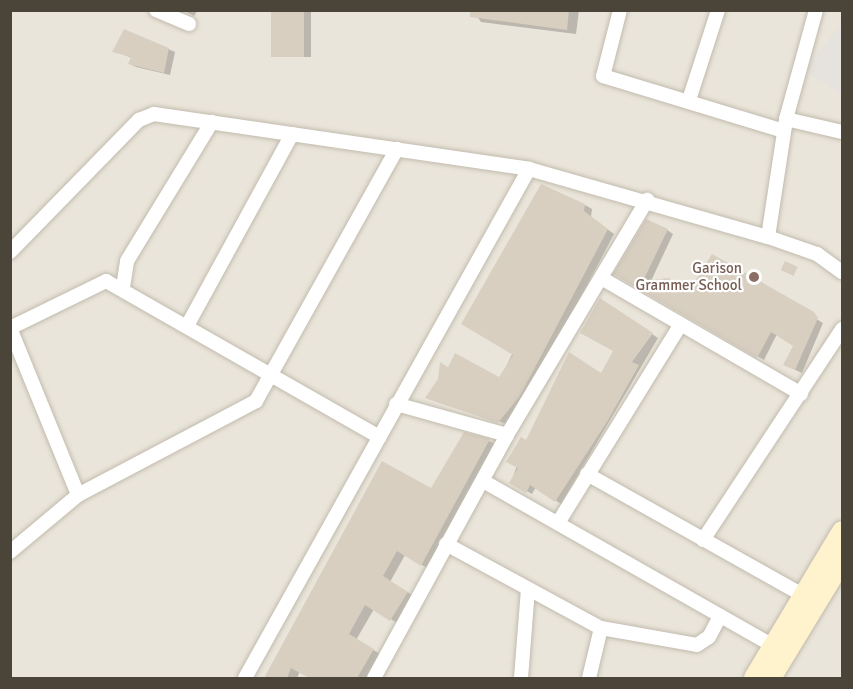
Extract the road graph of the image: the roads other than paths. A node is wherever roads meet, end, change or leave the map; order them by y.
1 (156, 10) edge
2 (620, 10) edge
3 (718, 10) edge
4 (816, 10) edge
5 (189, 24) dead end
6 (689, 100) junction
7 (212, 122) junction
8 (785, 125) junction
9 (843, 132) edge
10 (292, 134) junction
11 (397, 149) junction
12 (529, 169) junction
13 (648, 200) junction
14 (768, 237) junction
15 (11, 251) edge
16 (843, 272) edge
17 (603, 279) junction
18 (123, 287) junction
19 (187, 326) junction
20 (679, 327) junction
21 (10, 328) edge
22 (843, 329) edge
23 (271, 376) junction
24 (801, 394) junction
25 (396, 404) junction
26 (507, 435) junction
27 (380, 437) junction
28 (587, 474) junction
29 (483, 481) junction
30 (78, 495) junction
31 (558, 523) junction
32 (843, 531) edge
33 (703, 540) junction
34 (446, 544) junction
35 (10, 552) edge
36 (843, 561) edge
37 (528, 589) junction
38 (804, 595) junction
39 (720, 616) junction
40 (601, 628) junction
41 (773, 646) junction
42 (244, 678) edge
43 (374, 678) edge
44 (521, 678) edge
45 (589, 678) edge
46 (754, 678) edge
47 (771, 678) edge

1 - 5 street
2 - 6 street
3 - 6 street
4 - 8 street
6 - 8 street
7 - 10 street
7 - 15 street
7 - 18 street
8 - 9 street
8 - 14 street
10 - 11 street
10 - 19 street
11 - 12 street
11 - 23 street
12 - 13 street
12 - 25 street
13 - 14 street
13 - 17 street
14 - 16 street
17 - 20 street
17 - 26 street
18 - 19 street
18 - 21 street
19 - 23 street
20 - 24 street
20 - 28 street
21 - 30 street
22 - 24 street
23 - 27 street
23 - 30 street
24 - 33 street
25 - 26 street
25 - 27 street
26 - 29 street
27 - 42 street
28 - 31 street
28 - 33 street
29 - 31 street
29 - 34 street
30 - 35 street
31 - 39 street
32 - 38 main road
33 - 38 street
34 - 37 street
34 - 43 street
36 - 47 main road
37 - 40 street
37 - 44 street
38 - 41 main road
39 - 40 street
39 - 41 street
40 - 45 street
41 - 46 main road

